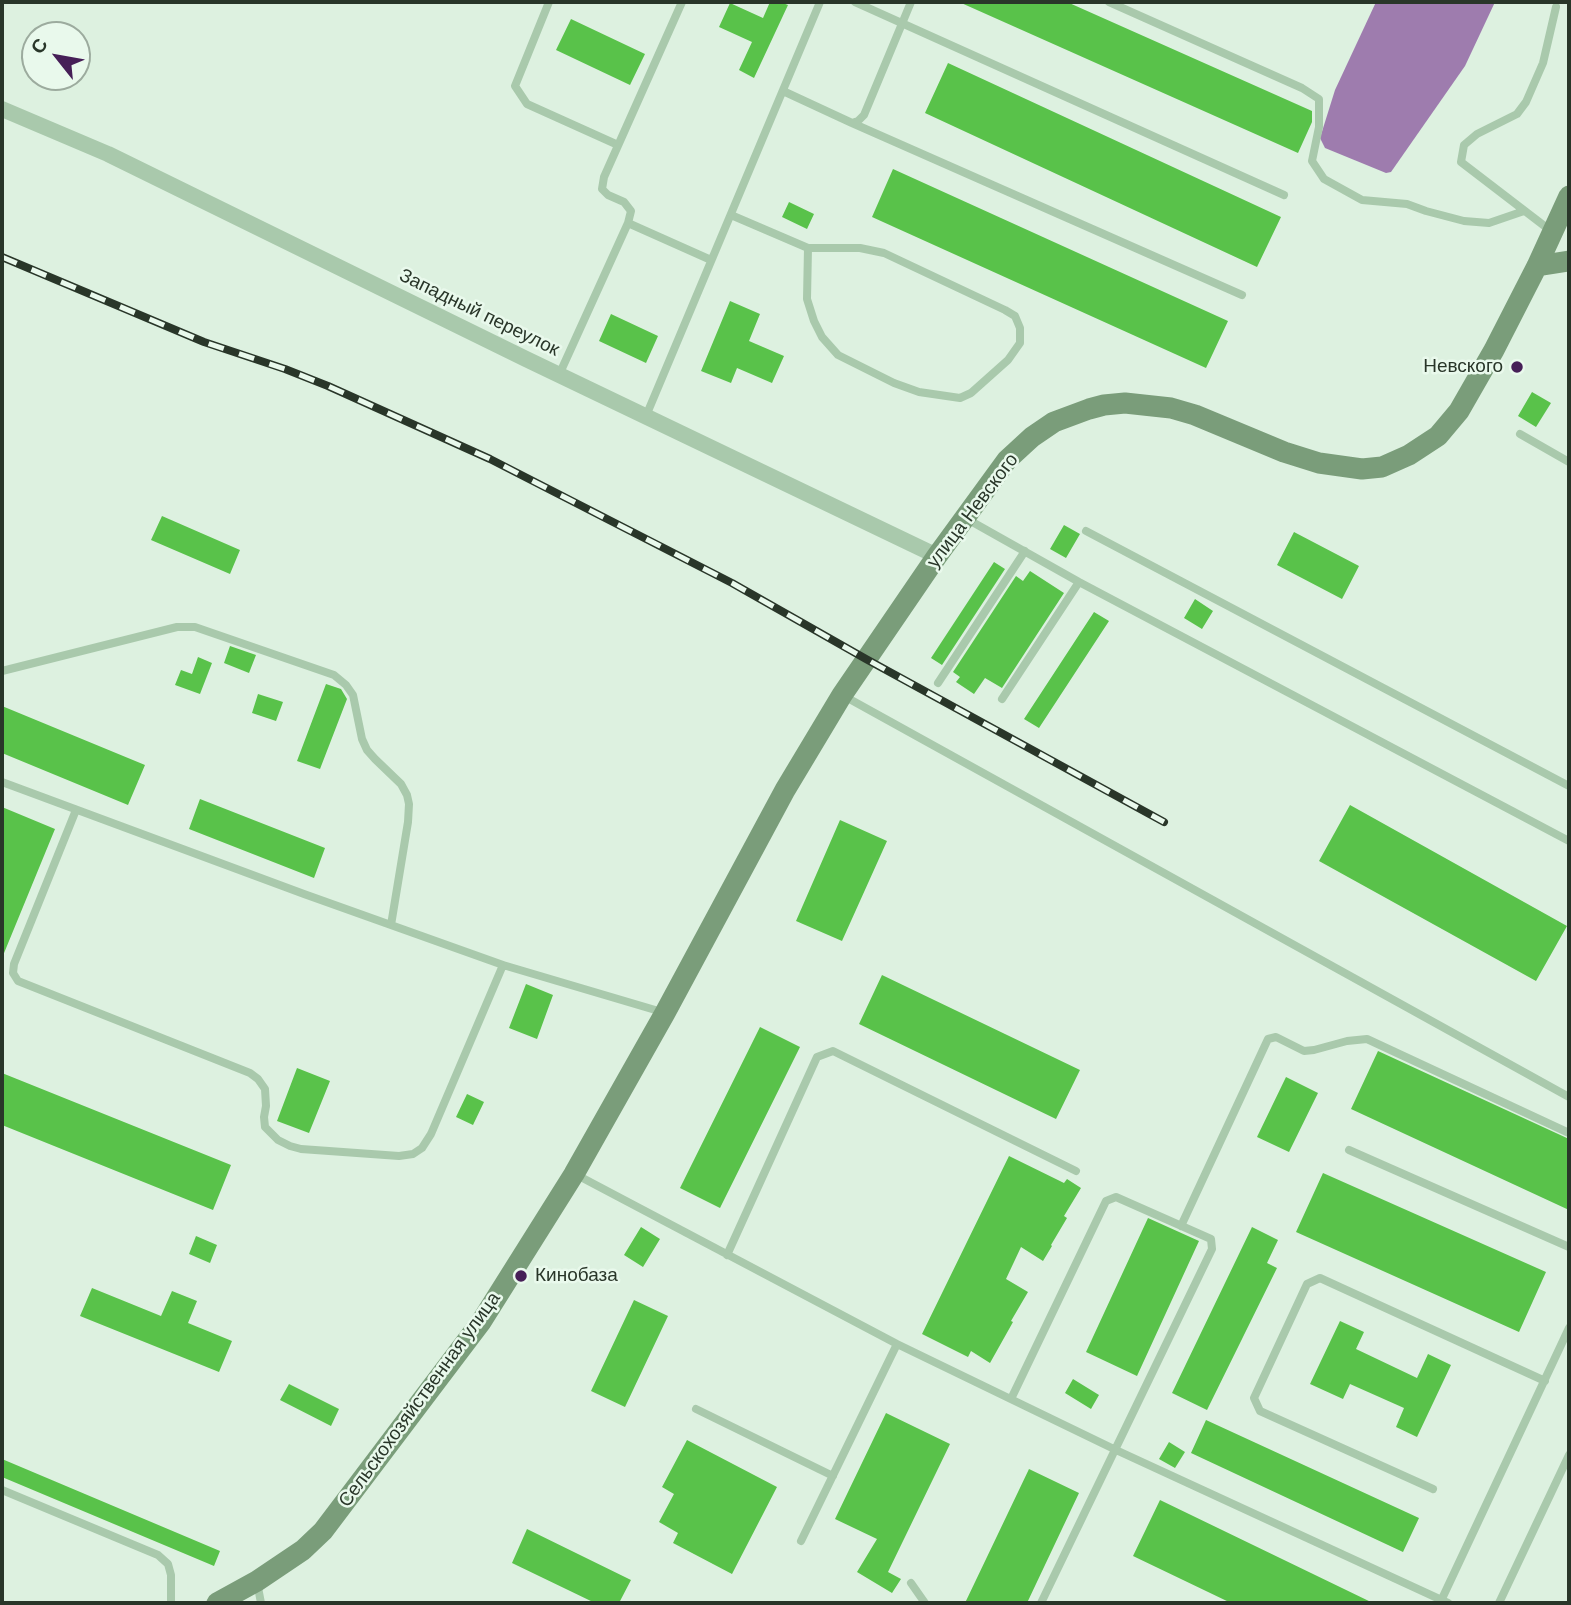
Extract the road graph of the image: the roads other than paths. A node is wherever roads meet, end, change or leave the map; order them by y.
1 (550, 2) edge
2 (682, 2) edge
3 (820, 2) edge
4 (855, 2) edge
5 (911, 2) edge
6 (1109, 2) edge
7 (1556, 7) dead end
8 (902, 23) junction
9 (783, 91) junction
10 (2, 109) edge
11 (852, 123) junction
12 (618, 145) junction
13 (1284, 195) dead end
14 (1569, 196) edge
15 (1524, 211) junction
16 (731, 215) junction
17 (628, 223) junction
18 (1553, 233) junction
19 (808, 248) junction
20 (711, 260) junction
21 (1569, 261) edge
22 (1537, 267) junction
23 (1242, 295) dead end
24 (559, 375) junction
25 (646, 416) junction
26 (1520, 434) dead end
27 (1569, 462) edge
28 (965, 517) junction
29 (1086, 531) dead end
30 (1025, 551) junction
31 (937, 556) junction
32 (1079, 582) junction
33 (2, 671) edge
34 (938, 683) dead end
35 (842, 695) junction
36 (1002, 699) dead end
37 (2, 782) edge
38 (1569, 786) edge
39 (76, 810) junction
40 (1569, 841) edge
41 (391, 925) junction
42 (503, 965) junction
43 (665, 1013) junction
44 (1569, 1097) edge
45 (1569, 1133) edge
46 (1349, 1150) dead end
47 (1076, 1171) dead end
48 (574, 1174) junction
49 (1181, 1226) junction
50 (1569, 1247) edge
51 (727, 1255) junction
52 (1569, 1328) edge
53 (897, 1344) junction
54 (1545, 1381) junction
55 (1011, 1399) junction
56 (696, 1409) dead end
57 (1116, 1450) junction
58 (1569, 1455) edge
59 (833, 1476) junction
60 (1433, 1489) dead end
61 (2, 1490) edge
62 (801, 1541) dead end
63 (257, 1581) junction
64 (911, 1583) dead end
65 (1443, 1602) edge
66 (171, 1603) edge
67 (217, 1603) edge
68 (261, 1603) edge
69 (925, 1603) edge
70 (1041, 1603) edge
71 (1499, 1603) edge

1 - 12 lane
2 - 12 lane
3 - 9 lane
4 - 8 lane
5 - 8 lane
6 - 15 lane
7 - 15 lane
8 - 11 lane
8 - 13 lane
9 - 11 lane
9 - 16 lane
10 - 24 street, Западный переулок
11 - 23 lane
12 - 17 lane
14 - 18 main road, улица Невского
15 - 18 lane
16 - 19 lane
16 - 20 lane
17 - 20 lane
17 - 24 lane
18 - 22 main road, улица Невского
19 - 19 lane
20 - 25 lane
21 - 22 main road
22 - 28 main road, улица Невского
24 - 25 street, Западный переулок
25 - 31 street, Западный переулок
26 - 27 lane
28 - 30 lane
28 - 31 main road, улица Невского
29 - 38 lane
30 - 32 lane
30 - 34 lane
31 - 35 main road, улица Невского
32 - 36 lane
32 - 40 lane
33 - 41 lane
35 - 43 main road, улица Невского
35 - 44 lane
37 - 39 lane
39 - 41 lane
39 - 42 lane
41 - 42 lane
42 - 43 lane
43 - 48 main road, Сельскохозяйственная улица
45 - 49 lane
46 - 50 lane
47 - 51 lane
48 - 51 lane
48 - 63 main road, Сельскохозяйственная улица
49 - 55 lane
49 - 57 lane
51 - 53 lane
52 - 54 lane
53 - 55 lane
53 - 59 lane
54 - 60 lane
54 - 65 lane
55 - 57 lane
56 - 59 lane
57 - 65 lane
57 - 70 lane
58 - 71 lane
59 - 62 lane
61 - 66 lane
63 - 67 main road, Сельскохозяйственная улица
63 - 68 lane
64 - 69 lane

